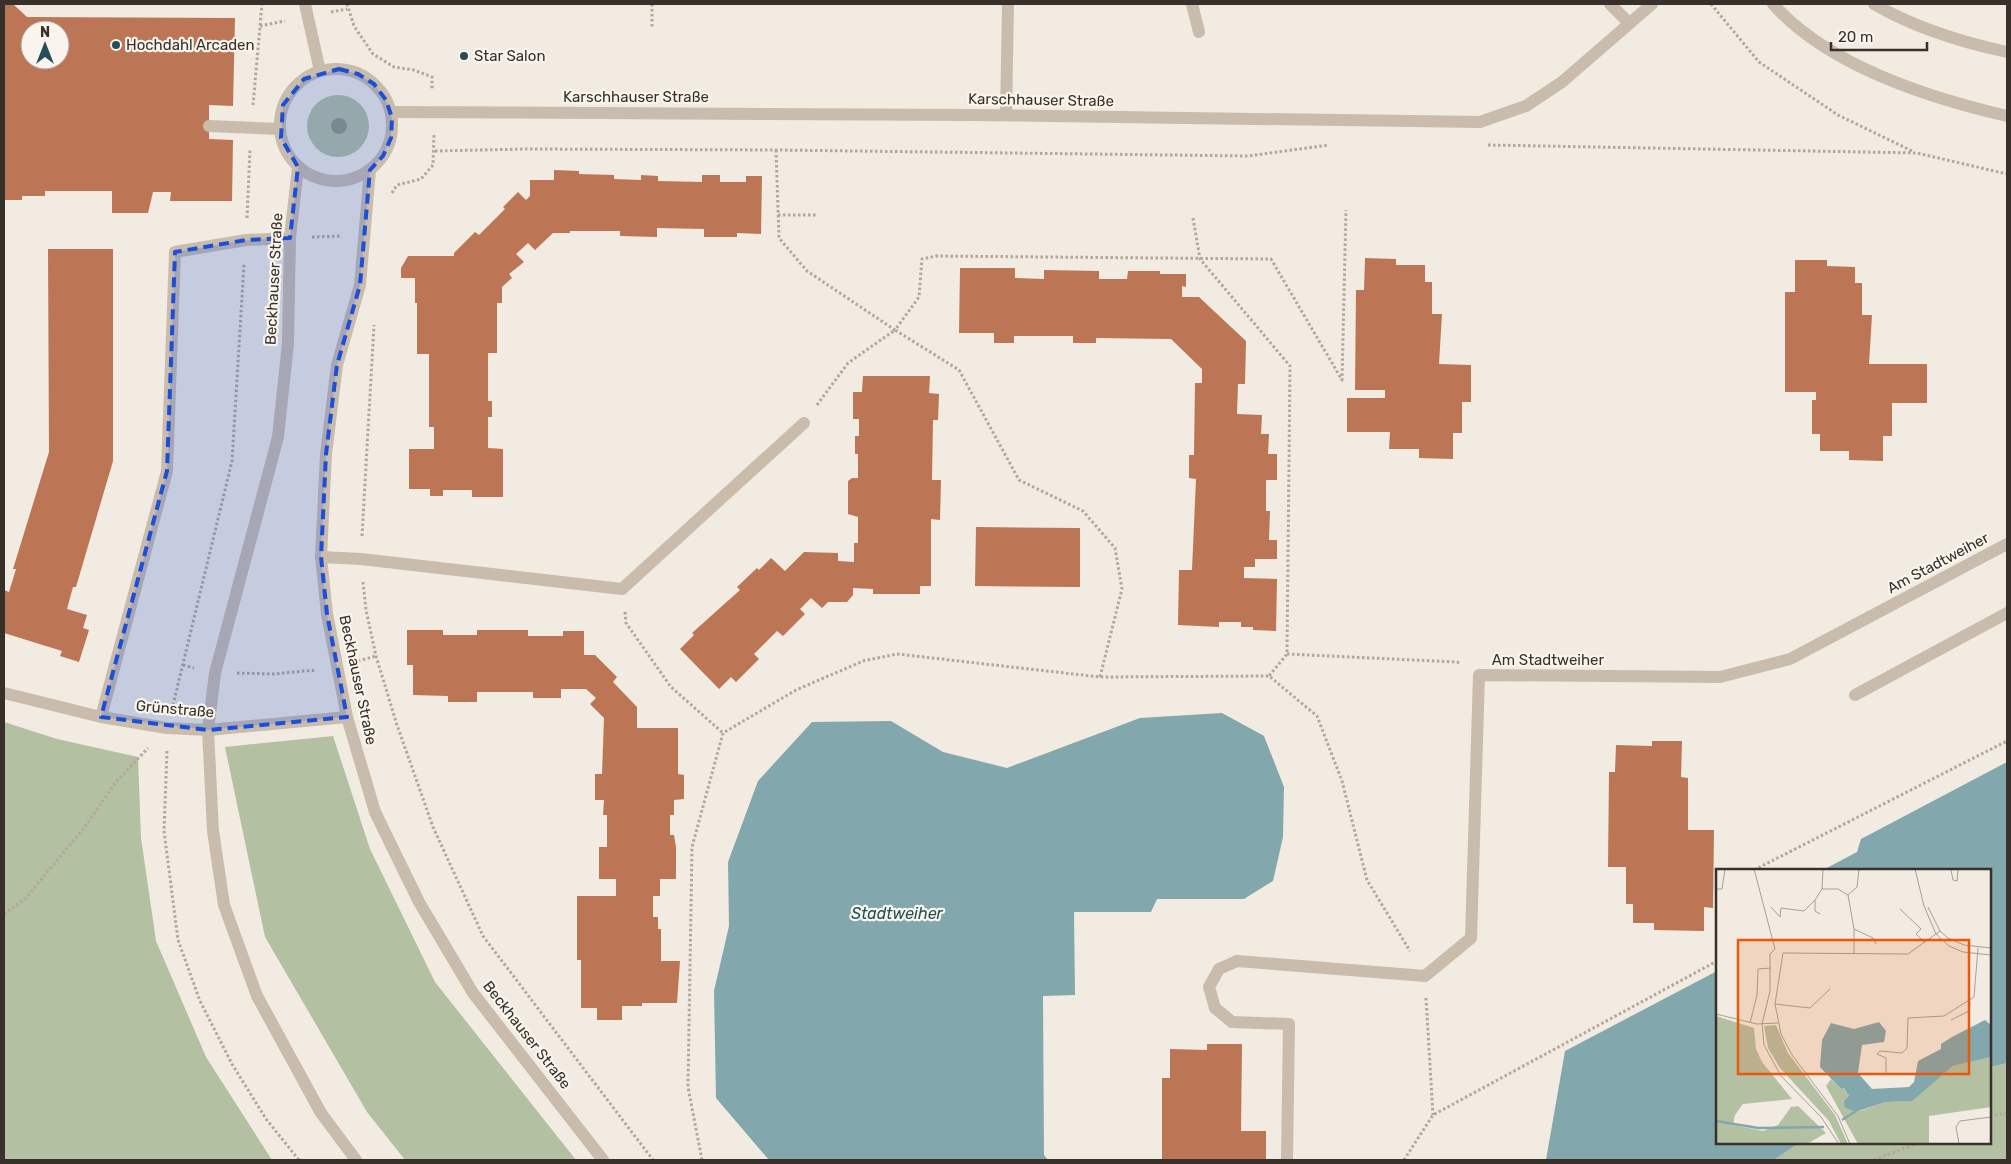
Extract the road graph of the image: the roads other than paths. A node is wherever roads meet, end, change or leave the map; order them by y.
1 (305, 4) edge
2 (1008, 4) edge
3 (1192, 4) edge
4 (1610, 4) edge
5 (1652, 4) edge
6 (1773, 4) edge
7 (1874, 4) edge
8 (1629, 23) junction
9 (1199, 32) dead end
10 (2007, 52) edge
11 (320, 71) junction
12 (391, 112) junction
13 (1006, 115) junction
14 (2007, 116) edge
15 (209, 126) dead end
16 (280, 129) junction
17 (298, 167) junction
18 (370, 170) junction
19 (290, 238) junction
20 (804, 423) road end
21 (2007, 544) edge
22 (321, 557) junction
23 (2007, 613) edge
24 (4, 693) edge
25 (1855, 695) dead end
26 (101, 717) junction
27 (347, 717) junction
28 (208, 730) junction
29 (1287, 1158) dead end
30 (356, 1160) edge
31 (603, 1160) edge

1 - 11 street
2 - 13 street
3 - 9 street
4 - 8 street
5 - 8 street, Karschhauser Straße
6 - 14 street
7 - 10 street
8 - 13 street, Karschhauser Straße
11 - 12 street
11 - 16 street
12 - 13 street, Karschhauser Straße
12 - 18 street
15 - 16 street
16 - 17 street
17 - 18 street
17 - 19 street, Beckhauser Straße
18 - 22 street, Beckhauser Straße
19 - 26 street
19 - 28 street, Beckhauser Straße
20 - 22 street
21 - 29 street, Am Stadtweiher
22 - 27 street, Beckhauser Straße
23 - 25 street
24 - 26 street, Grünstraße
26 - 28 street, Grünstraße
27 - 28 street, Grünstraße
27 - 31 street, Beckhauser Straße
28 - 30 street, Beckhauser Straße

